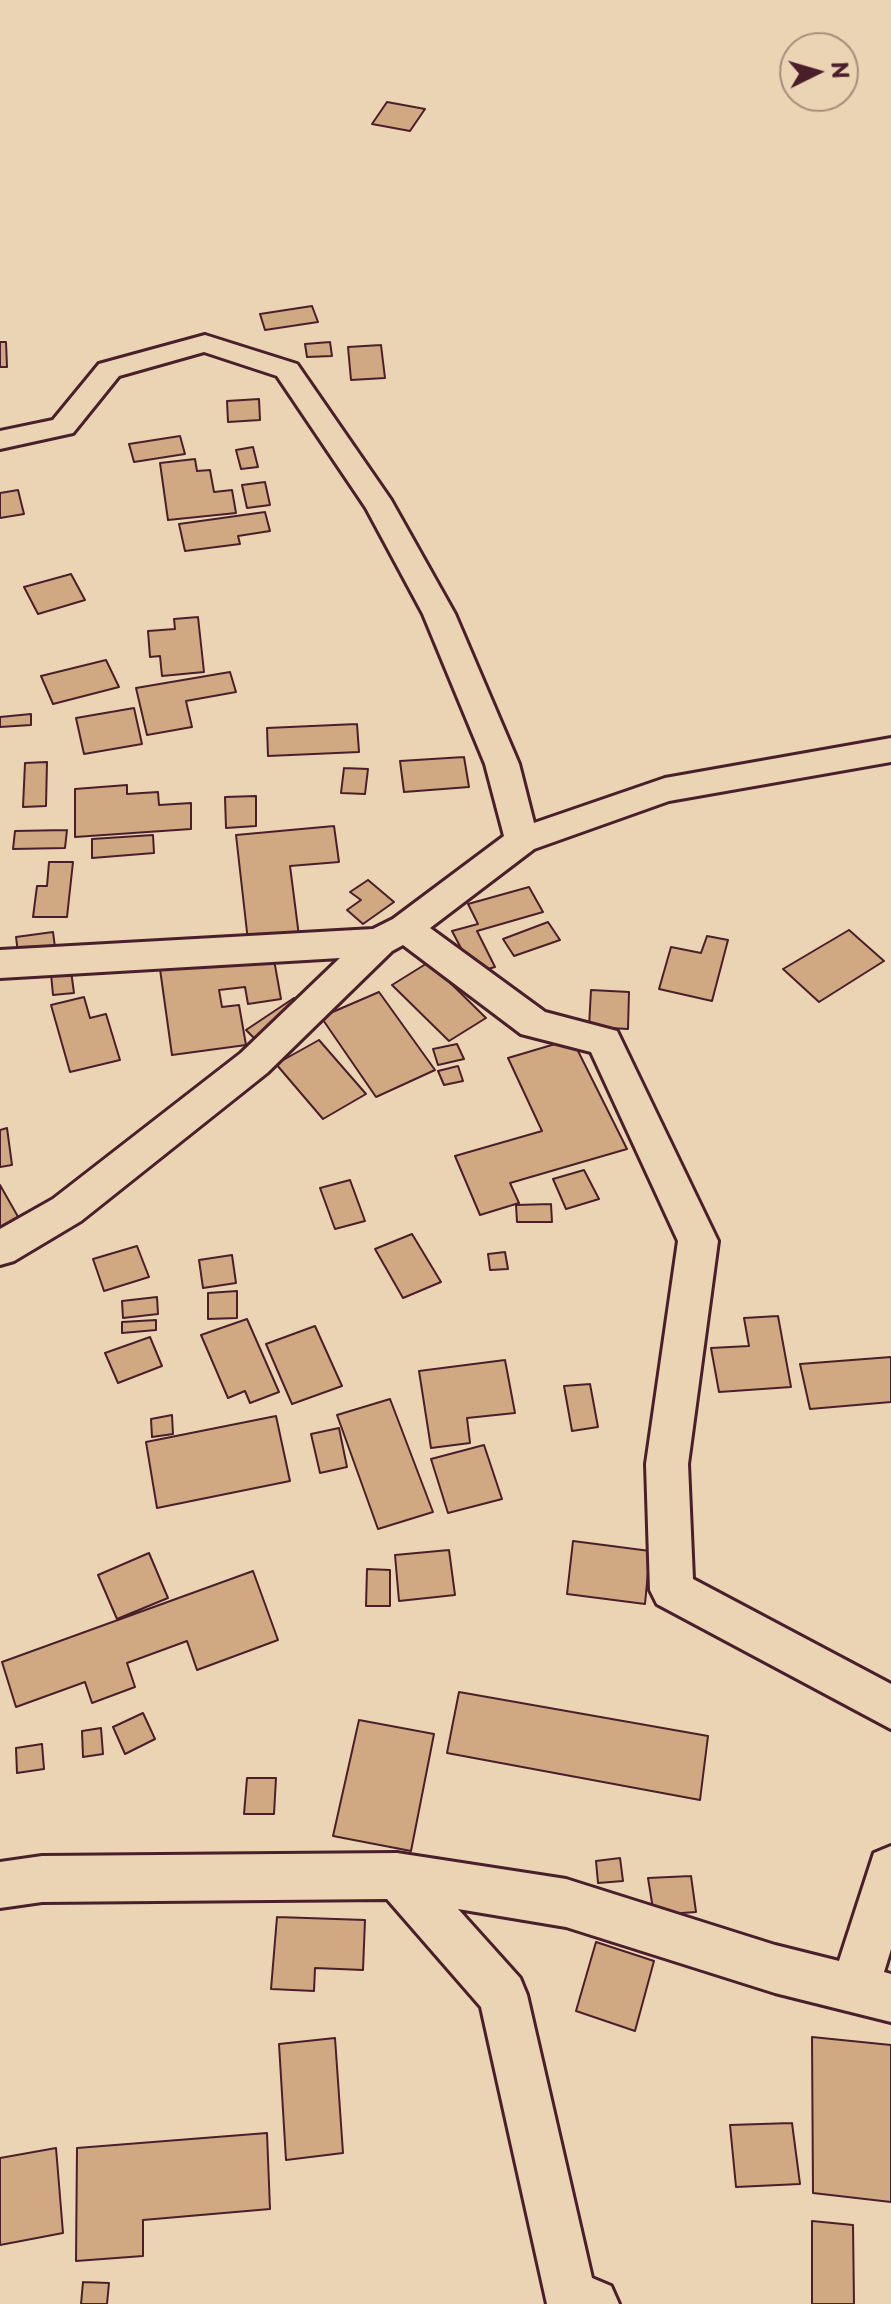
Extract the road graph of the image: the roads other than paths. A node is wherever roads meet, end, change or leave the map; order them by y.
1 (0, 440) edge
2 (891, 750) edge
3 (522, 840) junction
4 (392, 935) junction
5 (0, 964) edge
6 (0, 1249) edge
7 (891, 1708) edge
8 (891, 1869) edge
9 (397, 1876) junction
10 (0, 1885) edge
11 (873, 1993) edge
12 (593, 2304) edge

1 - 3 street
2 - 3 street
3 - 4 street
4 - 5 street
4 - 6 street
4 - 7 street
8 - 11 street
9 - 10 street
9 - 11 street
9 - 12 street

